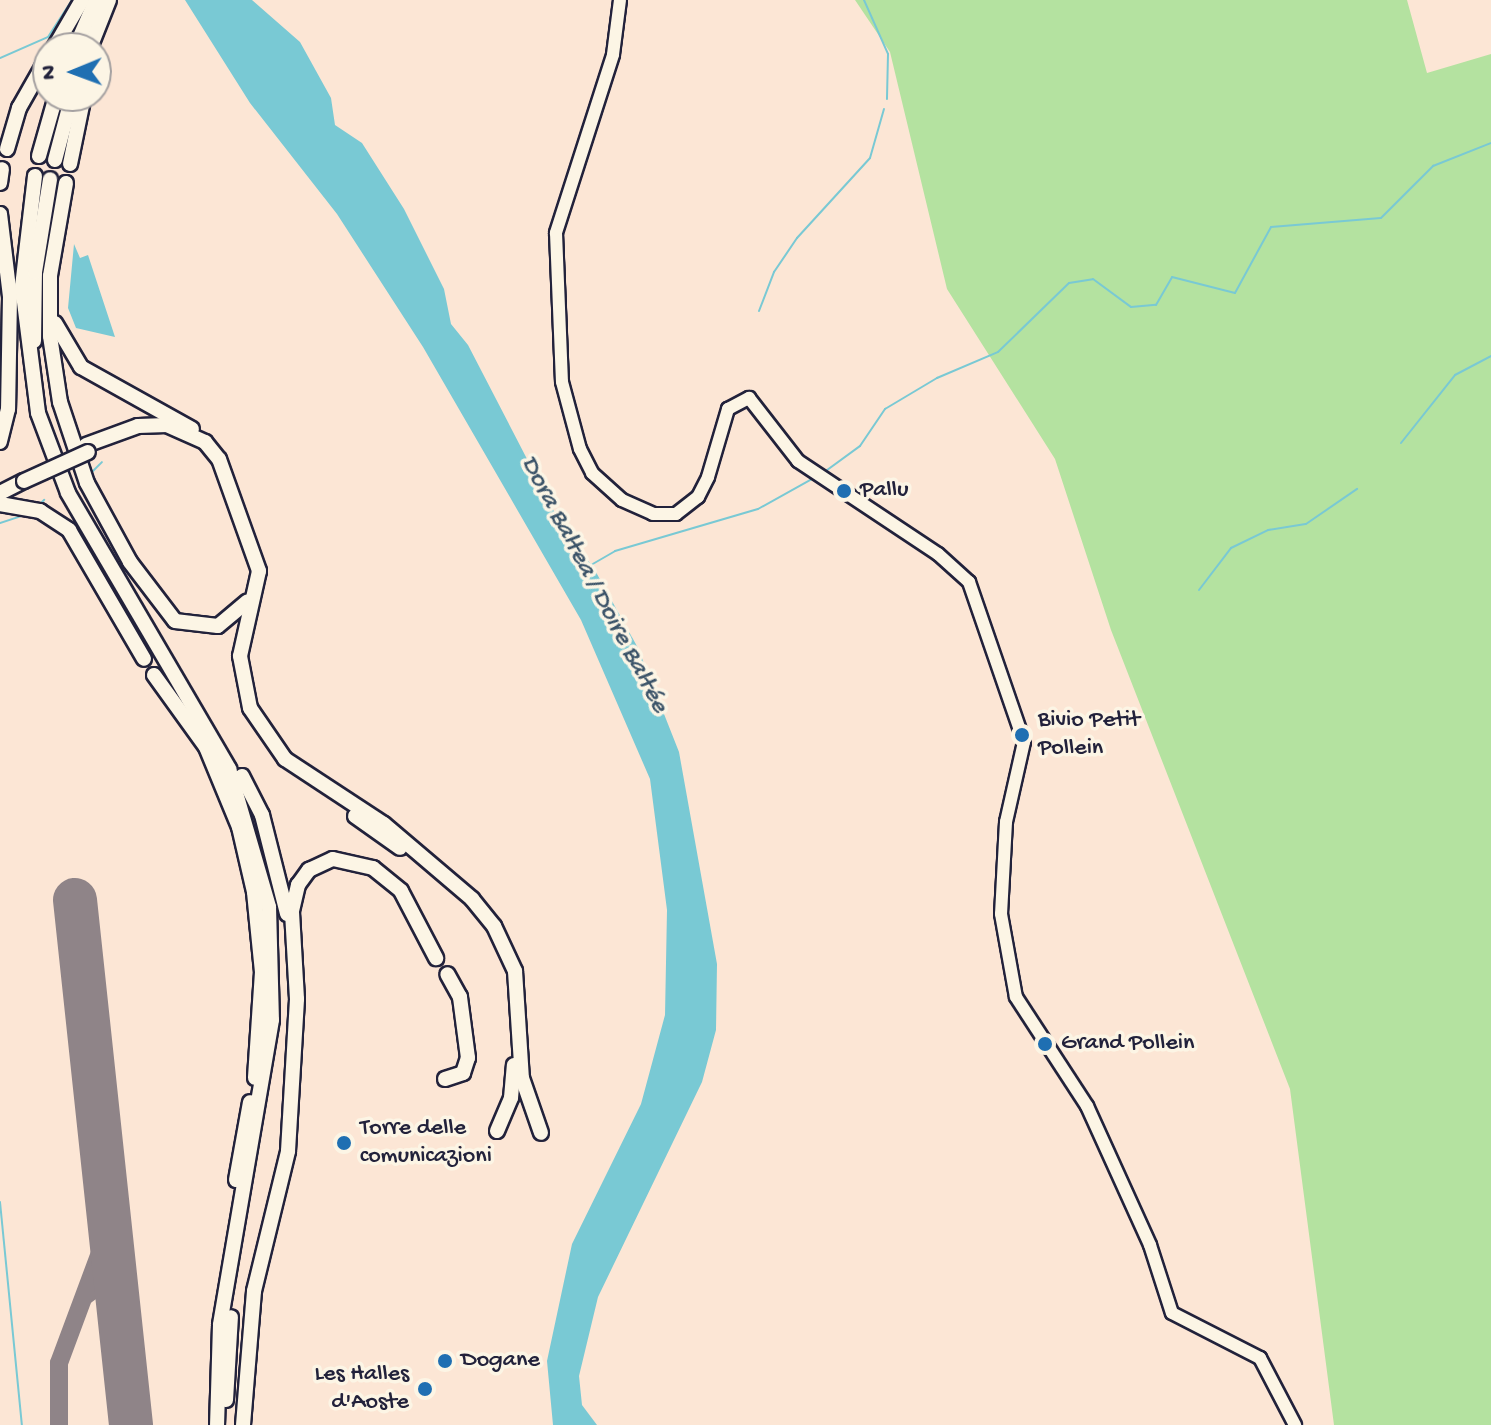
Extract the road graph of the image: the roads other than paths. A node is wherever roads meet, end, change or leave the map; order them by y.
1 (82, 0) edge
2 (96, 0) edge
3 (109, 0) edge
4 (620, 0) edge
5 (63, 32) edge
6 (82, 32) edge
7 (97, 32) edge
8 (32, 85) edge
9 (51, 112) edge
10 (68, 112) edge
11 (81, 112) edge
12 (7, 149) dead end
13 (39, 156) dead end
14 (55, 160) dead end
15 (70, 164) dead end
16 (35, 176) dead end
17 (50, 179) dead end
18 (66, 183) dead end
19 (0, 214) edge
20 (53, 267) junction
21 (0, 442) edge
22 (205, 442) junction
23 (87, 448) junction
24 (23, 478) junction
25 (0, 484) edge
26 (0, 493) edge
27 (8, 504) edge
28 (247, 602) junction
29 (144, 659) dead end
30 (154, 675) dead end
31 (242, 776) junction
32 (292, 938) junction
33 (436, 958) dead end
34 (447, 974) dead end
35 (445, 1079) dead end
36 (497, 1131) dead end
37 (541, 1133) dead end
38 (217, 1363) junction
39 (217, 1425) edge
40 (226, 1425) edge
41 (243, 1425) edge
42 (1295, 1425) edge

1 - 5 highway
2 - 6 highway
3 - 7 highway
4 - 42 main road
8 - 12 highway
9 - 13 highway
10 - 14 highway
11 - 15 highway
16 - 38 highway
17 - 31 highway
18 - 20 highway
19 - 21 highway
20 - 22 highway
20 - 28 highway
22 - 23 highway
22 - 37 highway
23 - 24 highway, bridge
23 - 28 highway
24 - 25 highway
24 - 26 highway
27 - 29 highway
28 - 36 highway
30 - 38 highway
31 - 32 highway
31 - 40 highway
32 - 33 highway
32 - 41 highway
34 - 35 highway
38 - 39 highway

